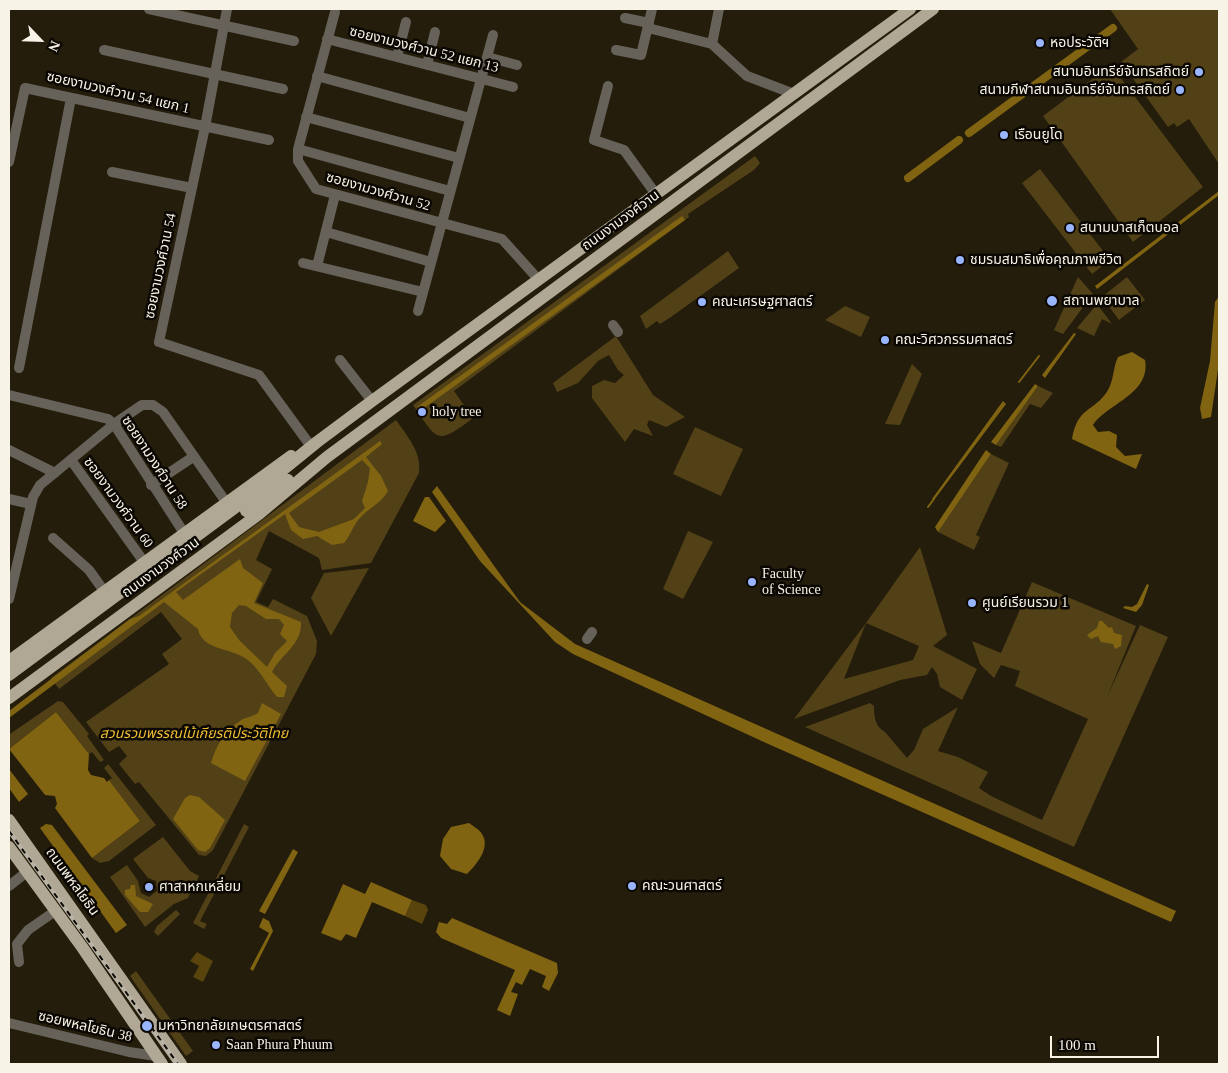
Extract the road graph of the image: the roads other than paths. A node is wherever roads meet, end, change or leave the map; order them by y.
1 (149, 9) edge
2 (227, 9) edge
3 (652, 9) edge
4 (719, 9) edge
5 (910, 9) edge
6 (933, 9) edge
7 (335, 12) dead end
8 (624, 18) dead end
9 (406, 22) dead end
10 (224, 25) junction
11 (648, 26) junction
12 (435, 32) dead end
13 (493, 35) dead end
14 (327, 39) junction
15 (294, 42) dead end
16 (712, 44) junction
17 (104, 50) dead end
18 (616, 50) dead end
19 (397, 57) junction
20 (487, 57) junction
21 (427, 65) junction
22 (517, 65) dead end
23 (214, 75) junction
24 (317, 76) junction
25 (481, 78) junction
26 (608, 86) dead end
27 (513, 87) dead end
28 (283, 89) dead end
29 (794, 94) junction
30 (71, 98) junction
31 (306, 117) junction
32 (470, 118) junction
33 (205, 127) junction
34 (269, 140) dead end
35 (298, 149) junction
36 (459, 158) junction
37 (9, 162) edge
38 (112, 172) dead end
39 (192, 188) junction
40 (450, 191) junction
41 (656, 193) junction
42 (335, 195) junction
43 (442, 224) junction
44 (326, 232) junction
45 (304, 262) dead end
46 (431, 262) junction
47 (318, 266) junction
48 (538, 279) junction
49 (423, 292) junction
50 (418, 310) dead end
51 (340, 360) dead end
52 (19, 368) dead end
53 (9, 395) edge
54 (372, 401) junction
55 (114, 424) junction
56 (313, 443) junction
57 (9, 450) edge
58 (193, 457) junction
59 (327, 457) junction
60 (71, 460) junction
61 (55, 473) junction
62 (152, 485) junction
63 (9, 499) edge
64 (226, 502) junction
65 (31, 504) junction
66 (184, 533) junction
67 (53, 538) dead end
68 (144, 562) junction
69 (104, 591) junction
70 (9, 599) edge
71 (9, 661) edge
72 (9, 675) edge
73 (9, 685) edge
74 (9, 698) edge
75 (9, 820) edge
76 (9, 832) edge
77 (9, 847) edge
78 (9, 856) edge
79 (23, 875) junction
80 (9, 886) edge
81 (51, 914) junction
82 (19, 962) dead end
83 (108, 962) junction
84 (97, 971) junction
85 (9, 1022) edge
86 (159, 1060) edge
87 (182, 1064) edge

1 - 10 street
2 - 10 street, ซอยงามวงศ์วาน 54
3 - 11 street
4 - 16 street
5 - 29 main road, ถนนงามวงศ์วาน
6 - 59 main road, ถนนงามวงศ์วาน
7 - 14 street
8 - 11 street
9 - 19 street
10 - 15 street
10 - 23 street, ซอยงามวงศ์วาน 54
11 - 16 street
11 - 18 street
12 - 21 street
13 - 20 street
14 - 19 street, ซอยงามวงศ์วาน 52 แยก 13
14 - 24 street
16 - 29 street
17 - 23 street
19 - 21 street, ซอยงามวงศ์วาน 52 แยก 13
20 - 22 street
20 - 25 street
21 - 25 street, ซอยงามวงศ์วาน 52 แยก 13
23 - 28 street
23 - 33 street, ซอยงามวงศ์วาน 54
24 - 31 street
24 - 32 street
25 - 27 street, ซอยงามวงศ์วาน 52 แยก 13
25 - 32 street
26 - 41 street
29 - 41 main road, ถนนงามวงศ์วาน
30 - 33 street, ซอยงามวงศ์วาน 54 แยก 1
30 - 37 street, ซอยงามวงศ์วาน 54 แยก 1
30 - 52 street
31 - 35 street
31 - 36 street
32 - 36 street
33 - 34 street, ซอยงามวงศ์วาน 54 แยก 1
33 - 39 street, ซอยงามวงศ์วาน 54
35 - 40 street
35 - 42 street, ซอยงามวงศ์วาน 52
36 - 40 street
38 - 39 street
39 - 56 street, ซอยงามวงศ์วาน 54
40 - 43 street
41 - 48 main road, ถนนงามวงศ์วาน
42 - 43 street, ซอยงามวงศ์วาน 52
42 - 44 street
43 - 46 street
43 - 48 street, ซอยงามวงศ์วาน 52
44 - 46 street
44 - 47 street
45 - 47 street
46 - 49 street
47 - 49 street
48 - 54 main road, ถนนงามวงศ์วาน
49 - 50 street
51 - 54 street
53 - 55 street, ซอยงามวงศ์วาน 58
54 - 56 main road, ถนนงามวงศ์วาน
55 - 58 street
55 - 60 street
55 - 62 street, ซอยงามวงศ์วาน 58
56 - 64 main road, ถนนงามวงศ์วาน
56 - 72 main road, ถนนงามวงศ์วาน
57 - 61 street
58 - 62 street
58 - 64 street
59 - 73 main road, ถนนงามวงศ์วาน
59 - 74 main road, ถนนงามวงศ์วาน
60 - 61 street
60 - 68 street, ซอยงามวงศ์วาน 60
61 - 65 street
62 - 66 street, ซอยงามวงศ์วาน 58
63 - 65 street
64 - 66 main road, ถนนงามวงศ์วาน
65 - 70 street
66 - 68 main road, ถนนงามวงศ์วาน
67 - 69 street
68 - 69 main road, ถนนงามวงศ์วาน
69 - 71 main road, ถนนงามวงศ์วาน
75 - 83 main road, ถนนพหลโยธิน
76 - 83 main road, ถนนพหลโยธิน
77 - 84 main road
78 - 79 main road
79 - 80 street
79 - 81 main road
81 - 82 street
81 - 84 main road
83 - 87 main road, ถนนพหลโยธิน
84 - 86 main road
85 - 86 street, ซอยพหลโยธิน 38

